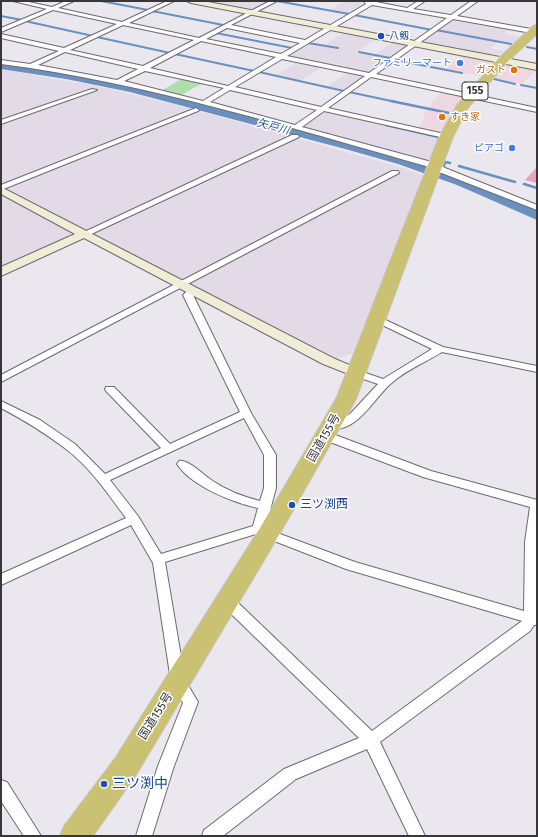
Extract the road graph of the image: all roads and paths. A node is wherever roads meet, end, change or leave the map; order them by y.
1 (16, 1) edge
2 (71, 1) edge
3 (171, 1) edge
4 (191, 1) edge
5 (274, 1) edge
6 (360, 1) edge
7 (422, 1) edge
8 (475, 1) edge
9 (373, 2) edge
10 (53, 9) junction
11 (409, 10) junction
12 (252, 13) junction
13 (452, 17) junction
14 (123, 23) junction
15 (226, 26) junction
16 (330, 28) junction
17 (1, 30) edge
18 (536, 31) edge
19 (1, 36) edge
20 (200, 40) junction
21 (306, 42) junction
22 (415, 43) junction
23 (65, 50) junction
24 (282, 56) junction
25 (503, 60) junction
26 (1, 62) edge
27 (31, 66) junction
28 (537, 67) edge
29 (144, 68) junction
30 (370, 75) junction
31 (120, 81) junction
32 (229, 88) junction
33 (94, 90) dead end
34 (470, 96) junction
35 (204, 102) junction
36 (322, 109) junction
37 (196, 110) dead end
38 (537, 110) edge
39 (1, 122) edge
40 (297, 127) junction
41 (295, 137) dead end
42 (446, 137) junction
43 (434, 170) junction
44 (395, 173) dead end
45 (1, 189) edge
46 (537, 208) edge
47 (84, 234) junction
48 (1, 272) edge
49 (180, 285) junction
50 (192, 291) junction
51 (377, 319) junction
52 (440, 349) junction
53 (537, 369) edge
54 (356, 373) junction
55 (1, 379) edge
56 (385, 383) junction
57 (110, 389) dead end
58 (1, 404) edge
59 (246, 414) junction
60 (328, 431) junction
61 (169, 449) junction
62 (183, 464) dead end
63 (103, 479) junction
64 (266, 506) junction
65 (537, 509) edge
66 (134, 519) junction
67 (264, 531) junction
68 (158, 560) junction
69 (1, 580) edge
70 (227, 601) junction
71 (534, 619) edge
72 (178, 681) junction
73 (371, 740) junction
74 (1, 787) edge
75 (33, 836) edge
76 (75, 836) edge
77 (144, 836) edge
78 (210, 836) edge
79 (417, 836) edge

1 - 10 street
2 - 10 street
3 - 14 street
4 - 12 street
5 - 12 street
6 - 9 street
7 - 11 street
8 - 13 street
9 - 11 street
9 - 16 street
10 - 14 street
10 - 17 street
11 - 13 street
12 - 15 street
12 - 16 street
13 - 18 street
13 - 22 street
14 - 20 street
14 - 23 street
15 - 20 street
15 - 21 street
16 - 21 street
16 - 22 street
18 - 25 highway, 国道155号 / 155
19 - 23 street
20 - 24 street
20 - 29 street
21 - 24 street
22 - 25 street
22 - 30 street
23 - 27 street
23 - 29 street
24 - 30 street
24 - 32 street
25 - 28 street
25 - 34 highway, 国道155号 / 155
26 - 27 street
27 - 31 street
29 - 31 street
29 - 32 street
30 - 34 street
30 - 36 street
31 - 35 street
32 - 35 street
32 - 36 street
33 - 39 street
34 - 38 street
34 - 42 highway, 国道155号 / 155
35 - 40 street
36 - 40 street
36 - 42 street
37 - 45 street
40 - 43 street
41 - 47 street
42 - 43 highway, 国道155号 / 155
43 - 46 street
43 - 51 highway, 国道155号 / 155
44 - 49 street
45 - 47 street
47 - 48 street
47 - 49 street
49 - 50 street
49 - 55 street
50 - 54 street
50 - 59 street
51 - 52 street
51 - 54 highway, 国道155号 / 155
52 - 53 street
52 - 56 street
54 - 56 street
54 - 60 highway, 国道155号 / 155
56 - 60 street
57 - 61 street
58 - 63 street
59 - 61 street
59 - 64 street
60 - 65 street
60 - 67 highway, 国道155号 / 155
61 - 63 street
62 - 64 street
63 - 66 street
64 - 67 street
65 - 71 street
66 - 68 street
66 - 69 street
67 - 68 street
67 - 70 highway, 国道155号 / 155
67 - 71 street
68 - 72 street
70 - 72 highway, 国道155号 / 155
70 - 73 street
71 - 73 street
72 - 76 highway, 国道155号 / 155
72 - 77 street
73 - 78 street
73 - 79 street
74 - 75 street

